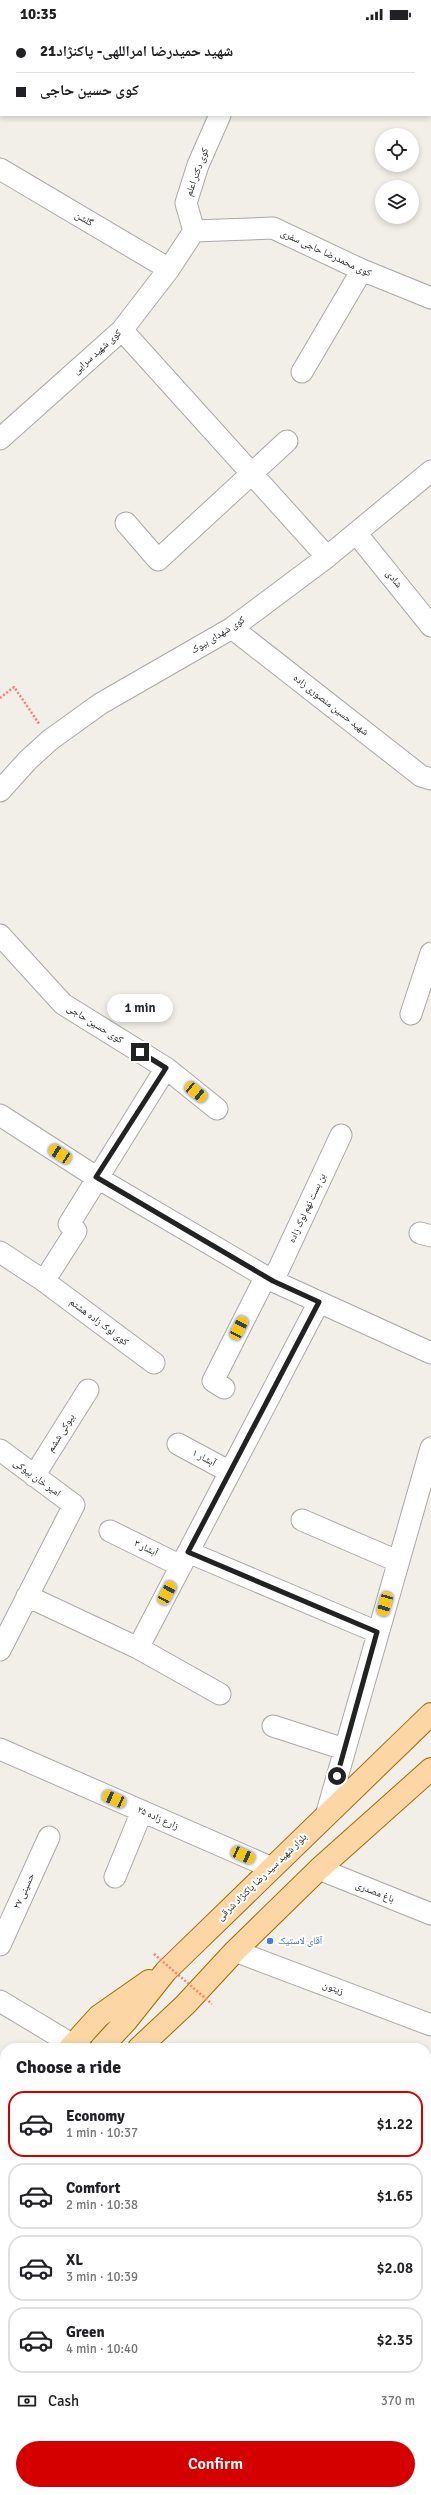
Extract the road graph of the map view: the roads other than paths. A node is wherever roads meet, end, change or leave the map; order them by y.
1 (220, 116) edge
2 (0, 169) edge
3 (194, 231) junction
4 (169, 269) junction
5 (362, 270) junction
6 (431, 298) edge
7 (122, 330) junction
8 (302, 372) dead end
9 (0, 439) edge
10 (287, 441) dead end
11 (431, 470) edge
12 (253, 475) junction
13 (126, 524) dead end
14 (356, 533) junction
15 (327, 557) junction
16 (431, 626) edge
17 (232, 628) junction
18 (431, 779) edge
19 (0, 791) edge
20 (0, 935) edge
21 (431, 953) edge
22 (412, 1014) dead end
23 (166, 1068) junction
24 (217, 1109) dead end
25 (0, 1115) edge
26 (341, 1135) dead end
27 (96, 1177) junction
28 (0, 1252) edge
29 (269, 1278) junction
30 (44, 1281) junction
31 (319, 1302) junction
32 (431, 1353) edge
33 (154, 1363) dead end
34 (224, 1388) dead end
35 (88, 1390) dead end
36 (178, 1444) dead end
37 (431, 1448) edge
38 (0, 1450) edge
39 (230, 1472) junction
40 (34, 1476) junction
41 (302, 1520) dead end
42 (110, 1531) dead end
43 (185, 1559) junction
44 (397, 1561) junction
45 (27, 1596) junction
46 (377, 1632) junction
47 (3, 1637) edge
48 (138, 1648) junction
49 (220, 1694) dead end
50 (431, 1714) edge
51 (273, 1726) dead end
52 (0, 1749) edge
53 (344, 1749) junction
54 (431, 1768) edge
55 (142, 1811) junction
56 (326, 1816) junction
57 (49, 1837) dead end
58 (272, 1868) junction
59 (319, 1869) junction
60 (115, 1877) dead end
61 (431, 1914) edge
62 (0, 1945) edge
63 (235, 1952) junction
64 (162, 1960) junction
65 (203, 2000) junction
66 (0, 2001) edge
67 (431, 2025) edge
68 (66, 2043) edge
69 (74, 2043) edge
70 (106, 2043) edge
71 (146, 2043) edge
72 (163, 2043) edge

1 - 3 street, کوی دکتر اعلم
2 - 4 street, گلشن
3 - 4 street, کوی شهید سرایی
3 - 5 street, کوی محمدرضا حاجی سفری
4 - 7 street, کوی شهید سرایی
5 - 6 street, کوی محمدرضا حاجی سفری
5 - 8 street
7 - 9 street, کوی شهید سرایی
7 - 12 street
10 - 12 street
11 - 14 street, کوی شهدای بیوک
12 - 13 street
12 - 15 street
14 - 15 street, کوی شهدای بیوک
14 - 16 street, شادی
15 - 17 street, کوی شهدای بیوک
17 - 18 street, شهید حسین منصوری زاده
17 - 19 street, کوی شهدای بیوک
20 - 23 street, کوی حسین حاجی
21 - 22 street
23 - 24 street, کوی حسین حاجی
23 - 27 street
25 - 27 street
26 - 29 street, بن بست نهم لوک زاده
27 - 29 street
27 - 30 street
28 - 30 street, کوی لوک زاده هشتم
29 - 31 street
29 - 34 street, بن بست نهم لوک زاده
30 - 33 street, کوی لوک زاده هشتم
31 - 32 street
31 - 39 street
35 - 40 street, بیوکی ششم
36 - 39 street, آبشار ۱
37 - 44 street
38 - 40 street, امیر خان بیوکی
39 - 43 street
40 - 45 street, امیر خان بیوکی
41 - 44 street
42 - 43 street, آبشار ۳
43 - 46 street, آبشار ۳
43 - 48 street
44 - 46 street
45 - 47 street
45 - 48 street
46 - 53 street
48 - 49 street
50 - 56 main road, بلوار شهید سید رضا پاکنژاد شرقی
51 - 53 street
52 - 55 street, زارع زاده ۲۵
53 - 56 street
54 - 59 main road
55 - 58 street, زارع زاده ۲۵
55 - 60 street
56 - 58 main road, بلوار شهید سید رضا پاکنژاد شرقی
57 - 62 street, حسینی ۲۷
58 - 64 main road, بلوار شهید سید رضا پاکنژاد شرقی
59 - 61 street, باغ مصدری
59 - 63 main road
63 - 65 main road
63 - 67 street, زیتون
64 - 69 main road
64 - 70 main road, بلوار شهید سید رضا پاکنژاد شرقی
65 - 71 main road
65 - 72 main road
66 - 68 street

